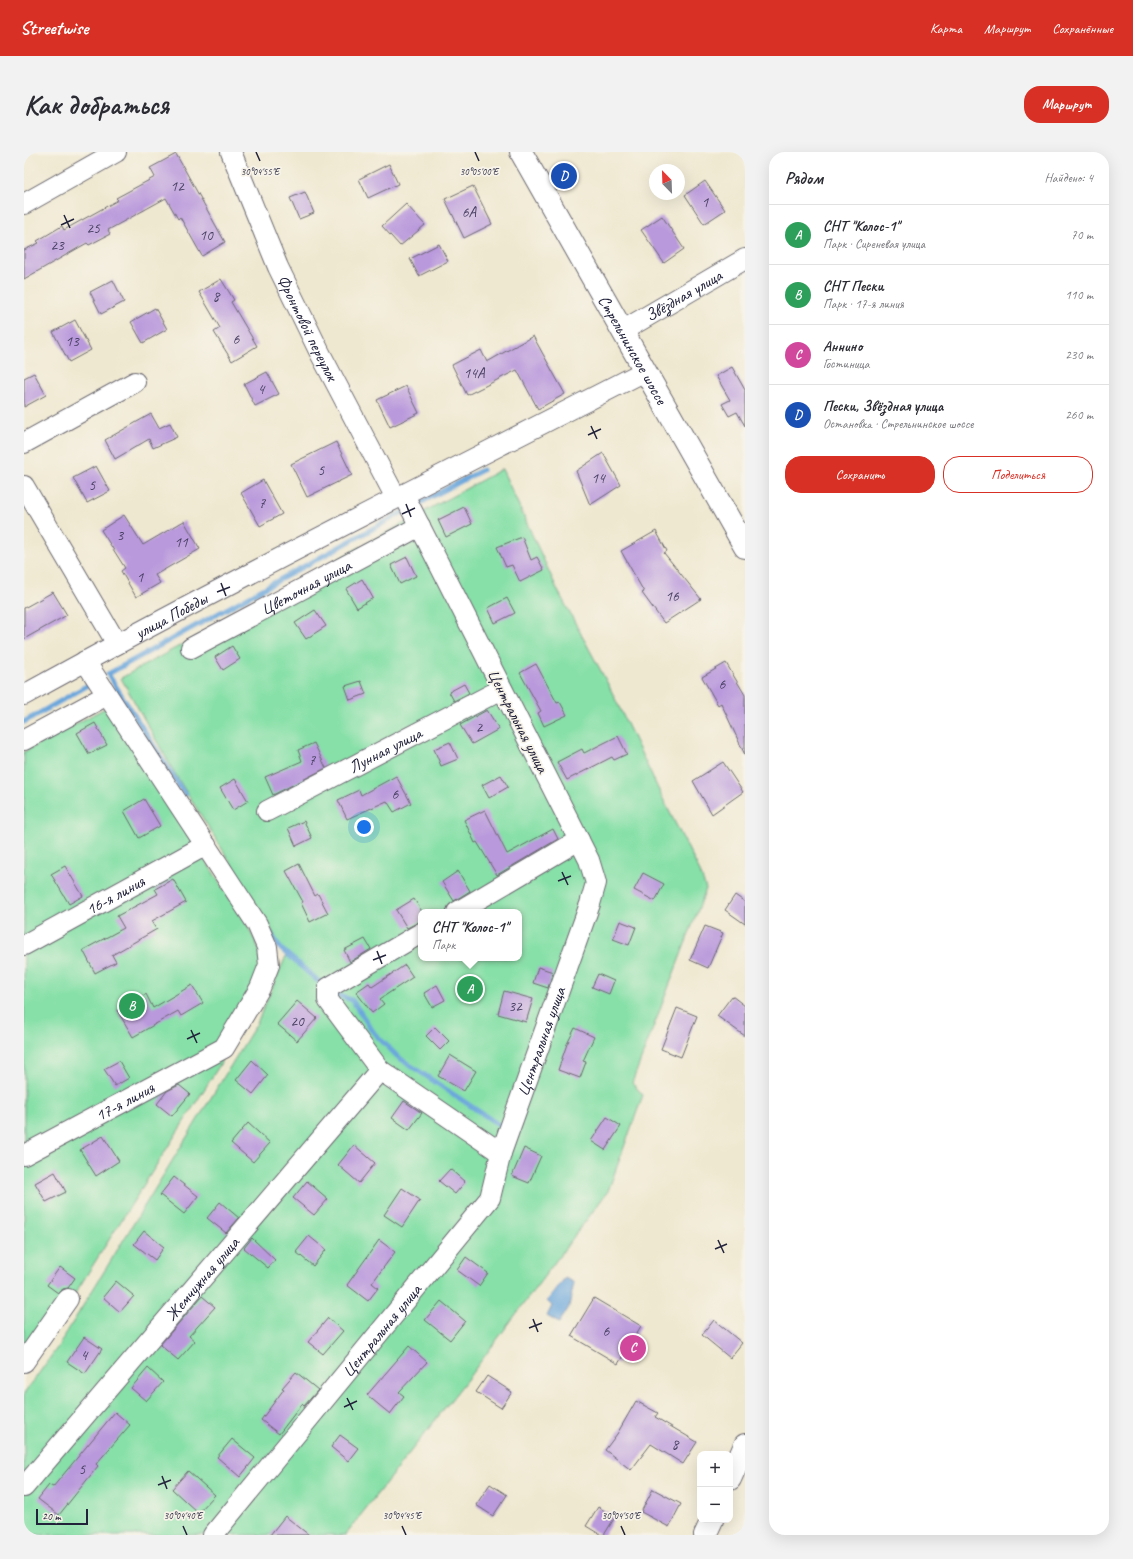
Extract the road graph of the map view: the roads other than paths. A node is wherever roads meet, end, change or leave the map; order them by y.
1 (116, 152) edge
2 (231, 152) edge
3 (521, 152) edge
4 (24, 204) edge
5 (745, 259) edge
6 (622, 331) junction
7 (645, 371) junction
8 (135, 382) dead end
9 (24, 443) edge
10 (24, 486) edge
11 (400, 496) junction
12 (420, 526) junction
13 (745, 547) edge
14 (117, 644) junction
15 (191, 648) dead end
16 (85, 661) junction
17 (502, 689) junction
18 (24, 695) edge
19 (107, 695) junction
20 (24, 740) edge
21 (267, 811) dead end
22 (579, 840) junction
23 (206, 845) junction
24 (462, 909) edge
25 (418, 935) edge
26 (24, 945) edge
27 (380, 1070) junction
28 (502, 1153) junction
29 (24, 1155) edge
30 (68, 1299) dead end
31 (24, 1362) edge
32 (745, 1445) edge
33 (733, 1472) edge
34 (24, 1487) edge
35 (711, 1523) edge
36 (213, 1535) edge
37 (705, 1535) edge

1 - 4 street
2 - 11 street, Фронтовой переулок
3 - 6 main road, Стрельнинское шоссе
5 - 6 street, Звёздная улица
6 - 7 main road, Стрельнинское шоссе
7 - 11 street, улица Победы
7 - 13 main road, Стрельнинское шоссе
8 - 9 street
10 - 14 street
11 - 12 street, Центральная улица
11 - 14 street, улица Победы
12 - 15 street, Цветочная улица
12 - 17 street, Центральная улица
14 - 16 street, улица Победы
16 - 18 street, улица Победы
16 - 19 street
17 - 21 street, Лунная улица
17 - 22 street, Центральная улица
19 - 20 street
19 - 23 street
22 - 24 street
22 - 28 street, Центральная улица
23 - 26 street, 16-я линия
23 - 29 street, 17-я линия
25 - 27 street
27 - 28 street
27 - 34 street, Жемчужная улица
28 - 36 street, Центральная улица
30 - 31 street
32 - 33 main road
35 - 37 main road

